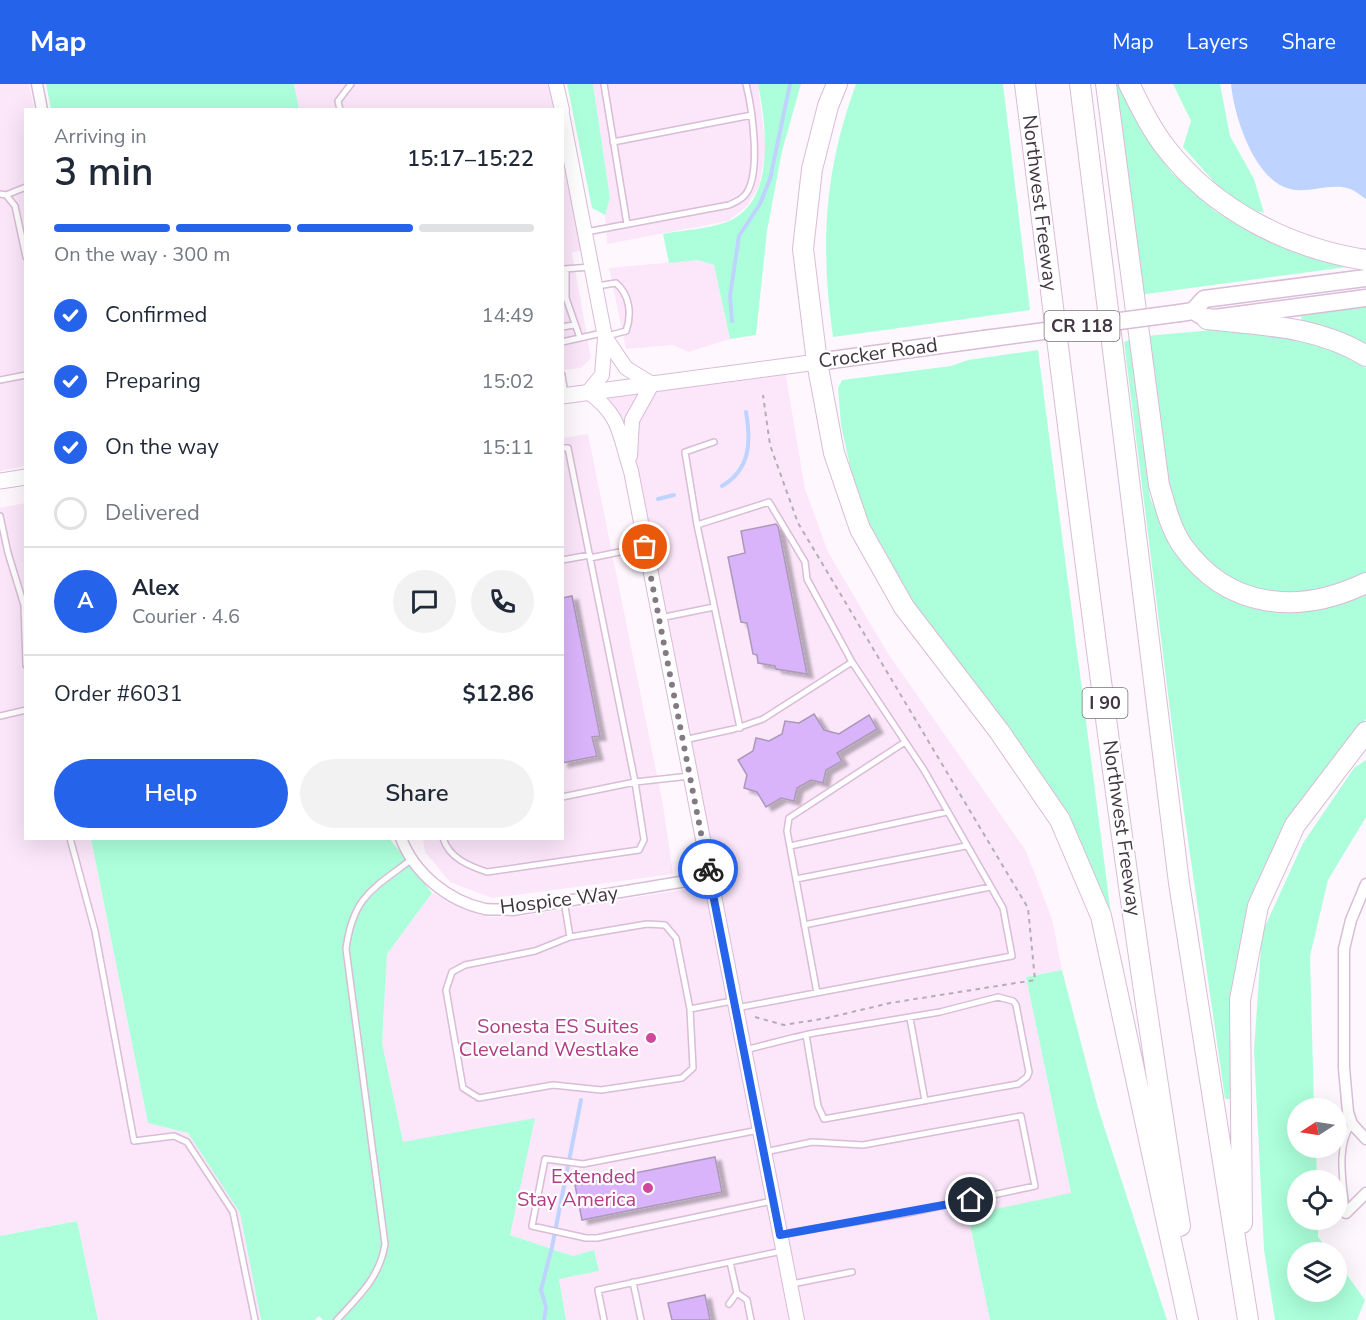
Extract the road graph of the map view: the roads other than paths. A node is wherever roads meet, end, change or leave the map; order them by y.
1 (37, 84) edge
2 (350, 84) edge
3 (556, 84) edge
4 (604, 84) edge
5 (747, 84) edge
6 (837, 84) edge
7 (1025, 84) edge
8 (1080, 84) edge
9 (1106, 84) edge
10 (1129, 84) edge
11 (42, 108) edge
12 (340, 108) edge
13 (562, 108) edge
14 (752, 115) junction
15 (564, 124) edge
16 (613, 142) junction
17 (24, 188) edge
18 (3, 194) edge
19 (627, 224) junction
20 (586, 232) junction
21 (24, 248) edge
22 (1366, 260) edge
23 (593, 267) junction
24 (564, 268) edge
25 (1366, 278) edge
26 (564, 286) edge
27 (596, 286) junction
28 (1366, 298) edge
29 (565, 302) edge
30 (1193, 314) junction
31 (574, 324) junction
32 (564, 326) edge
33 (605, 335) junction
34 (579, 338) junction
35 (564, 342) edge
36 (1366, 356) edge
37 (817, 362) junction
38 (24, 375) edge
39 (0, 380) edge
40 (652, 384) junction
41 (588, 392) junction
42 (564, 396) edge
43 (714, 442) dead end
44 (564, 448) edge
45 (631, 471) junction
46 (24, 477) edge
47 (0, 481) edge
48 (0, 516) edge
49 (697, 525) junction
50 (645, 547) junction
51 (590, 556) junction
52 (564, 560) edge
53 (1366, 583) edge
54 (24, 605) edge
55 (714, 607) junction
56 (659, 619) junction
57 (852, 662) junction
58 (24, 710) edge
59 (0, 716) edge
60 (740, 728) junction
61 (1366, 732) edge
62 (683, 741) junction
63 (905, 742) junction
64 (690, 776) junction
65 (635, 782) junction
66 (564, 797) edge
67 (947, 812) junction
68 (71, 840) edge
69 (402, 840) edge
70 (444, 840) edge
71 (790, 846) junction
72 (966, 846) junction
73 (412, 859) junction
74 (710, 877) junction
75 (796, 879) junction
76 (1366, 884) edge
77 (990, 887) junction
78 (564, 901) junction
79 (804, 925) junction
80 (570, 937) junction
81 (817, 993) junction
82 (735, 1005) junction
83 (690, 1009) junction
84 (910, 1018) junction
85 (806, 1035) junction
86 (744, 1051) junction
87 (925, 1101) junction
88 (1352, 1124) junction
89 (759, 1130) junction
90 (1366, 1139) edge
91 (764, 1152) junction
92 (1343, 1170) edge
93 (1366, 1193) edge
94 (774, 1201) junction
95 (1347, 1212) edge
96 (780, 1235) junction
97 (783, 1251) junction
98 (730, 1262) junction
99 (852, 1272) dead end
100 (633, 1282) junction
101 (790, 1284) junction
102 (1242, 1292) junction
103 (737, 1293) junction
104 (729, 1304) dead end
105 (255, 1320) edge
106 (337, 1320) edge
107 (604, 1320) edge
108 (641, 1320) edge
109 (751, 1320) edge
110 (797, 1320) edge
111 (1188, 1320) edge
112 (1196, 1320) edge
113 (1248, 1320) edge

1 - 11 street
2 - 12 lane
3 - 13 street
4 - 16 lane
5 - 14 lane
6 - 37 highway
7 - 112 highway, Northwest Freeway / I 90
8 - 102 highway, I 90
9 - 53 highway
10 - 22 highway
14 - 16 lane
14 - 19 lane
15 - 20 street
16 - 19 lane
17 - 18 lane
18 - 21 lane
19 - 20 lane
20 - 23 street
23 - 24 lane
23 - 27 street
24 - 26 lane
25 - 30 main road, Crocker Road / CR 118
26 - 29 lane
27 - 33 street
27 - 33 lane
28 - 30 main road, Crocker Road / CR 118
29 - 31 lane
30 - 36 highway
30 - 37 main road, Crocker Road / CR 118, bridge
31 - 32 lane
31 - 34 lane
33 - 34 lane
33 - 40 street
33 - 41 street
34 - 35 lane
37 - 40 main road, Crocker Road / CR 118
37 - 111 highway
38 - 39 lane
40 - 41 main road, Crocker Road / CR 118
40 - 45 street
41 - 42 main road, Crocker Road / CR 118
41 - 45 street
43 - 49 lane
44 - 51 lane
45 - 50 street
46 - 47 main road
48 - 54 lane
49 - 55 lane
49 - 57 lane
50 - 51 lane
50 - 56 street
51 - 52 lane
51 - 65 lane
55 - 56 lane
55 - 60 lane
56 - 62 street
57 - 60 lane
57 - 63 lane
58 - 59 lane
60 - 62 lane
61 - 102 highway
62 - 64 street
63 - 67 lane
63 - 71 lane
64 - 65 lane
64 - 74 street
65 - 66 lane
65 - 70 lane
67 - 71 lane
67 - 72 lane
68 - 105 lane
69 - 73 street, Hospice Way
71 - 75 lane
72 - 75 lane
72 - 77 lane
73 - 78 street, Hospice Way
73 - 106 lane
74 - 78 street, Hospice Way
74 - 82 street
75 - 79 lane
76 - 88 street
77 - 79 lane
77 - 81 lane
78 - 80 lane
79 - 81 lane
80 - 83 lane
80 - 83 lane
81 - 82 lane
82 - 83 lane
82 - 86 street
84 - 85 lane
84 - 87 lane
84 - 87 lane
85 - 86 lane
85 - 87 lane
86 - 89 street
88 - 90 street
88 - 92 lane
89 - 91 street
89 - 94 lane
91 - 94 street
91 - 96 lane
93 - 95 street
94 - 96 street
96 - 97 street
97 - 98 lane
97 - 101 street
98 - 100 lane
98 - 103 lane
99 - 101 lane
100 - 107 lane
100 - 108 lane
101 - 110 street
102 - 113 highway, I 90
103 - 104 lane
103 - 109 lane

